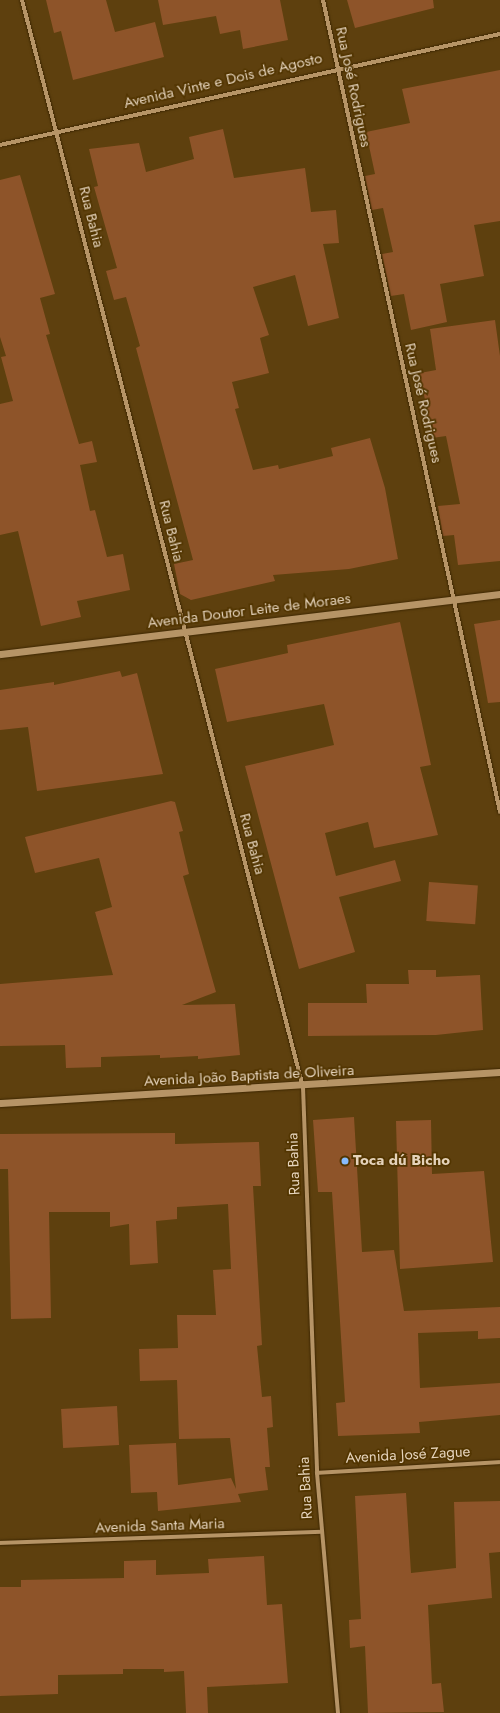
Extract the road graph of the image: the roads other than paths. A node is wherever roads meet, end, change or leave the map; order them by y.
1 (22, 0) edge
2 (323, 0) edge
3 (500, 34) edge
4 (336, 68) junction
5 (58, 132) junction
6 (0, 145) edge
7 (500, 594) edge
8 (455, 600) junction
9 (184, 632) junction
10 (0, 654) edge
11 (500, 812) edge
12 (500, 1072) edge
13 (303, 1087) junction
14 (0, 1103) edge
15 (500, 1462) edge
16 (317, 1473) junction
17 (320, 1532) junction
18 (0, 1543) edge
19 (338, 1713) edge

1 - 5 street, Rua Bahia
2 - 4 street, Rua José Rodrigues
3 - 4 street, Avenida Vinte e Dois de Agosto
4 - 5 street, Avenida Vinte e Dois de Agosto
4 - 8 street, Rua José Rodrigues
5 - 6 street, Avenida Vinte e Dois de Agosto
5 - 9 street, Rua Bahia
7 - 8 street, Avenida Doutor Leite de Moraes
8 - 9 street, Avenida Doutor Leite de Moraes
8 - 11 street, Rua José Rodrigues
9 - 10 street, Avenida Doutor Leite de Moraes
9 - 13 street, Rua Bahia
12 - 13 street, Avenida João Baptista de Oliveira
13 - 14 street, Avenida João Baptista de Oliveira
13 - 16 street, Rua Bahia
15 - 16 street, Avenida José Zague
16 - 17 street, Rua Bahia
17 - 18 street, Avenida Santa Maria
17 - 19 street, Rua Bahia

